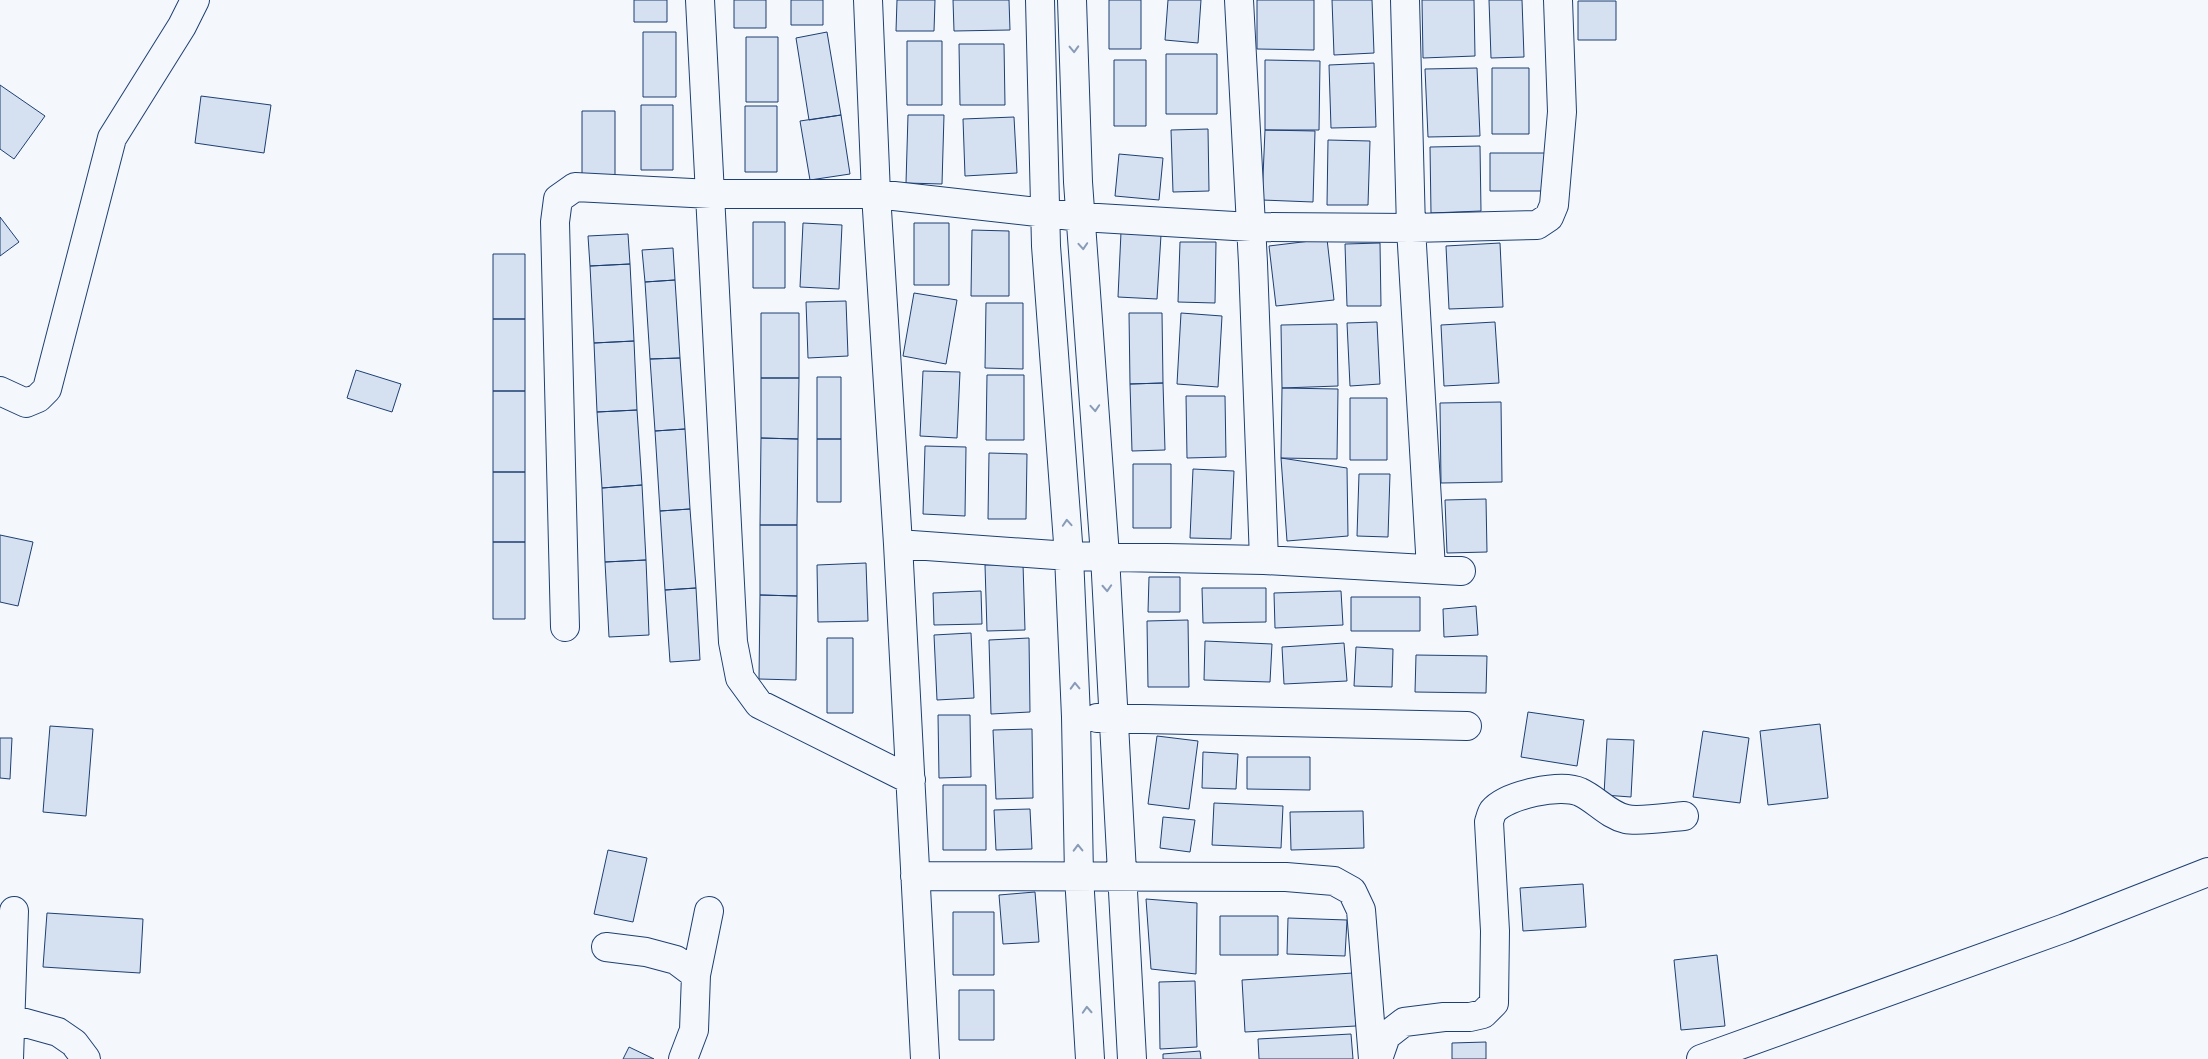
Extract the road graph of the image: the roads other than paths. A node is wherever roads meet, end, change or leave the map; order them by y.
1 (195, 0) edge
2 (700, 0) edge
3 (868, 0) edge
4 (1040, 0) edge
5 (1072, 0) edge
6 (1239, 0) edge
7 (1405, 0) edge
8 (1558, 0) edge
9 (710, 194) junction
10 (876, 194) junction
11 (1047, 214) junction
12 (1081, 217) junction
13 (1252, 227) junction
14 (1411, 228) junction
15 (0, 391) edge
16 (898, 544) junction
17 (1069, 556) junction
18 (1105, 556) junction
19 (1264, 560) junction
20 (1431, 569) junction
21 (1460, 571) dead end
22 (565, 627) dead end
23 (1076, 717) junction
24 (1114, 718) junction
25 (1467, 726) dead end
26 (911, 780) junction
27 (1684, 816) dead end
28 (2208, 872) edge
29 (915, 876) junction
30 (1079, 876) junction
31 (1122, 876) junction
32 (14, 911) dead end
33 (709, 911) dead end
34 (606, 947) dead end
35 (696, 975) junction
36 (5, 1016) edge
37 (9, 1059) edge
38 (86, 1059) edge
39 (683, 1059) edge
40 (925, 1059) edge
41 (1090, 1059) edge
42 (1132, 1059) edge
43 (1373, 1059) edge
44 (1378, 1059) edge
45 (1701, 1059) edge

1 - 15 street
2 - 9 street
3 - 10 street
4 - 11 street
5 -> 12 street
6 - 13 street
7 - 14 street
8 - 14 street
9 - 10 street
9 - 22 street
9 - 26 street
10 - 11 street
10 - 16 street
11 - 12 street
17 -> 11 street
12 - 13 street
12 -> 18 street
13 - 14 street
13 - 19 street
14 - 20 street
16 - 17 street
16 - 26 street
17 - 18 street
23 -> 17 street
18 - 19 street
18 -> 24 street
19 - 20 street
20 - 21 street
23 - 24 street
30 -> 23 street
24 - 25 street
24 - 31 street
26 - 29 street
27 - 44 street
28 - 45 street
29 - 30 street
29 - 40 street
30 - 31 street
41 -> 30 street
31 - 42 street
31 - 43 street
32 - 36 street
33 - 35 street
34 - 35 street
35 - 39 street
36 - 37 street
36 - 38 street

